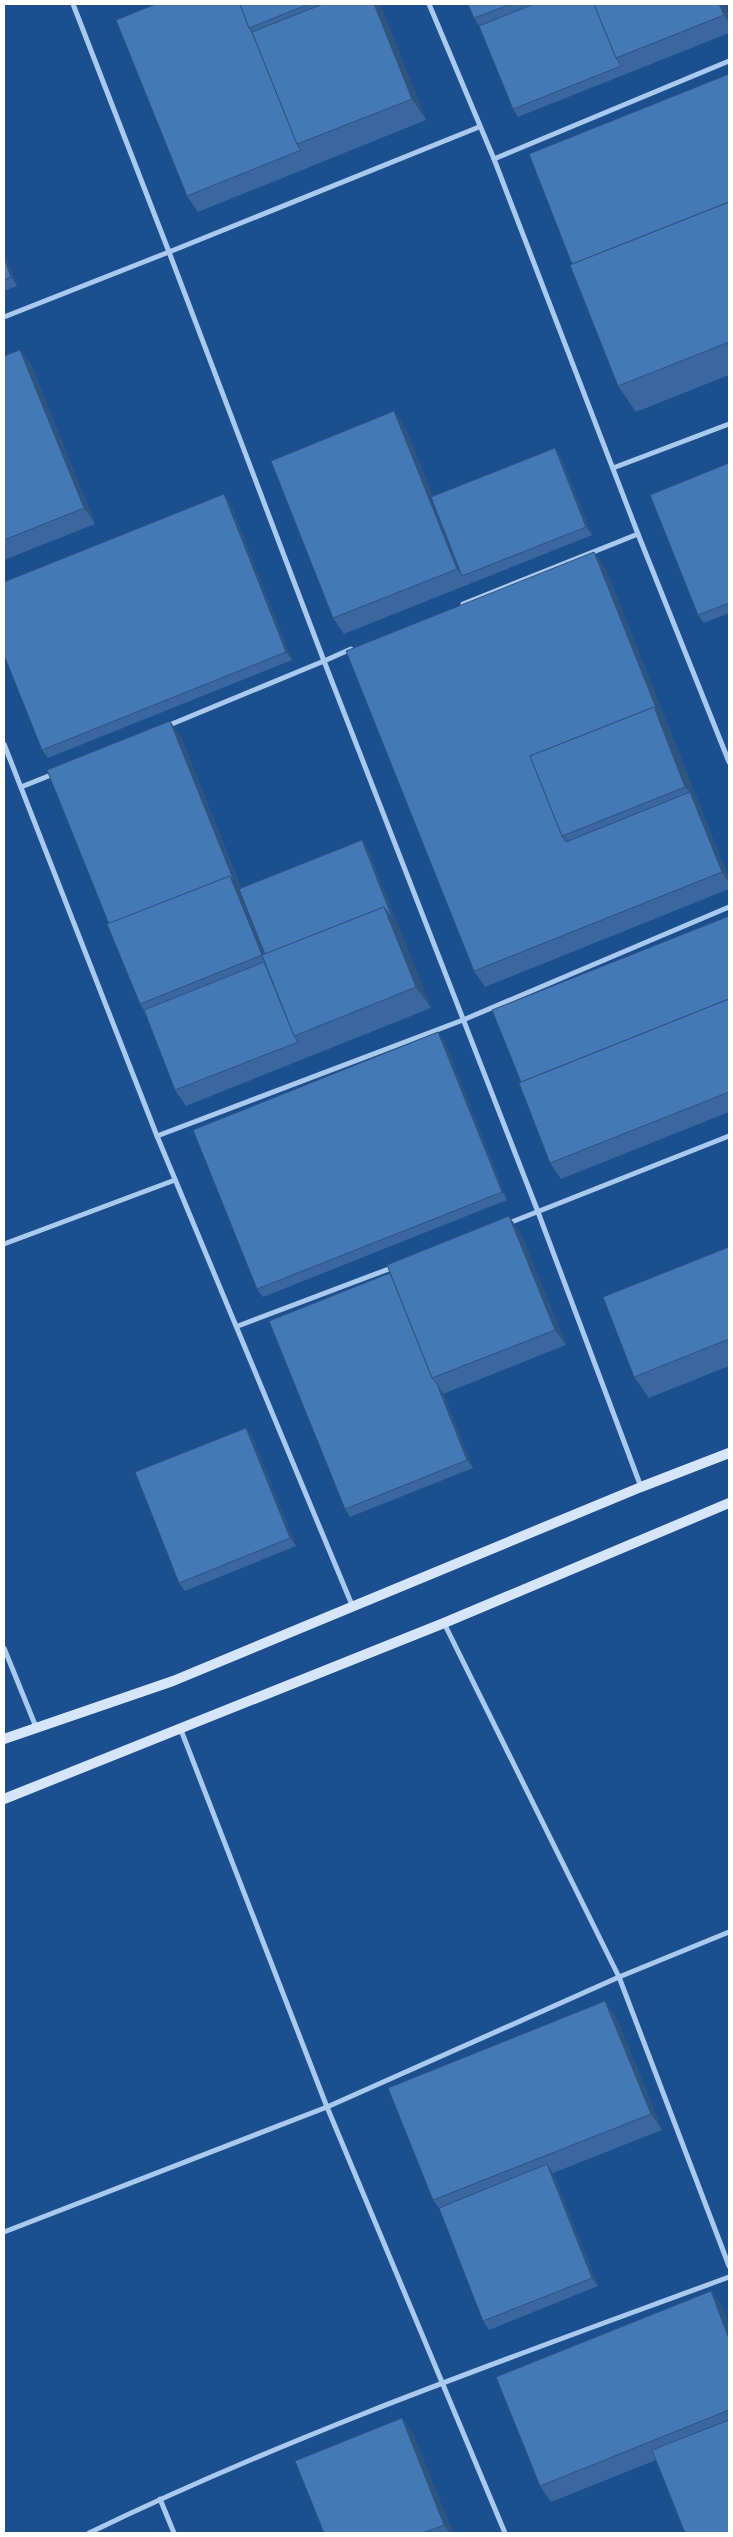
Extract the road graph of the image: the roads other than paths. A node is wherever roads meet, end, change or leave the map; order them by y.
1 (73, 4) edge
2 (429, 4) edge
3 (729, 61) edge
4 (479, 127) junction
5 (494, 160) junction
6 (169, 252) junction
7 (4, 317) edge
8 (729, 424) edge
9 (613, 468) junction
10 (638, 534) junction
11 (453, 608) edge
12 (361, 646) edge
13 (324, 661) junction
14 (158, 730) edge
15 (4, 744) edge
16 (728, 753) edge
17 (729, 762) edge
18 (67, 768) edge
19 (21, 787) junction
20 (729, 907) edge
21 (463, 1020) junction
22 (157, 1136) junction
23 (729, 1136) edge
24 (175, 1180) junction
25 (538, 1212) junction
26 (502, 1226) edge
27 (4, 1244) edge
28 (401, 1264) edge
29 (238, 1326) junction
30 (729, 1453) edge
31 (641, 1487) junction
32 (729, 1503) edge
33 (352, 1605) junction
34 (444, 1623) junction
35 (4, 1648) edge
36 (36, 1728) junction
37 (180, 1730) junction
38 (4, 1739) edge
39 (4, 1799) edge
40 (729, 1932) edge
41 (619, 1977) junction
42 (326, 2107) junction
43 (4, 2232) edge
44 (729, 2266) edge
45 (729, 2277) edge
46 (443, 2383) junction
47 (160, 2499) junction
48 (89, 2533) edge
49 (174, 2533) edge
50 (505, 2533) edge

1 - 6 street
2 - 4 street
3 - 5 street
4 - 5 street
4 - 6 street
5 - 9 street
6 - 7 street
6 - 13 street
8 - 9 street
9 - 10 street
10 - 11 street
10 - 16 street
12 - 13 street
13 - 14 street
13 - 21 street
15 - 19 street
16 - 17 street
18 - 19 street
19 - 22 street
20 - 21 street
21 - 22 street
21 - 25 street
22 - 24 street
23 - 25 street
24 - 27 street
24 - 29 street
25 - 26 street
25 - 31 street
28 - 29 street
29 - 33 street
30 - 31 main road
31 - 33 main road
32 - 34 main road
33 - 36 main road
34 - 37 main road
34 - 41 street
35 - 36 street
36 - 38 main road
37 - 39 main road
37 - 42 street
40 - 41 street
41 - 42 street
41 - 44 street
42 - 43 street
42 - 46 street
45 - 46 street
46 - 47 street
46 - 50 street
47 - 48 street
47 - 49 street

